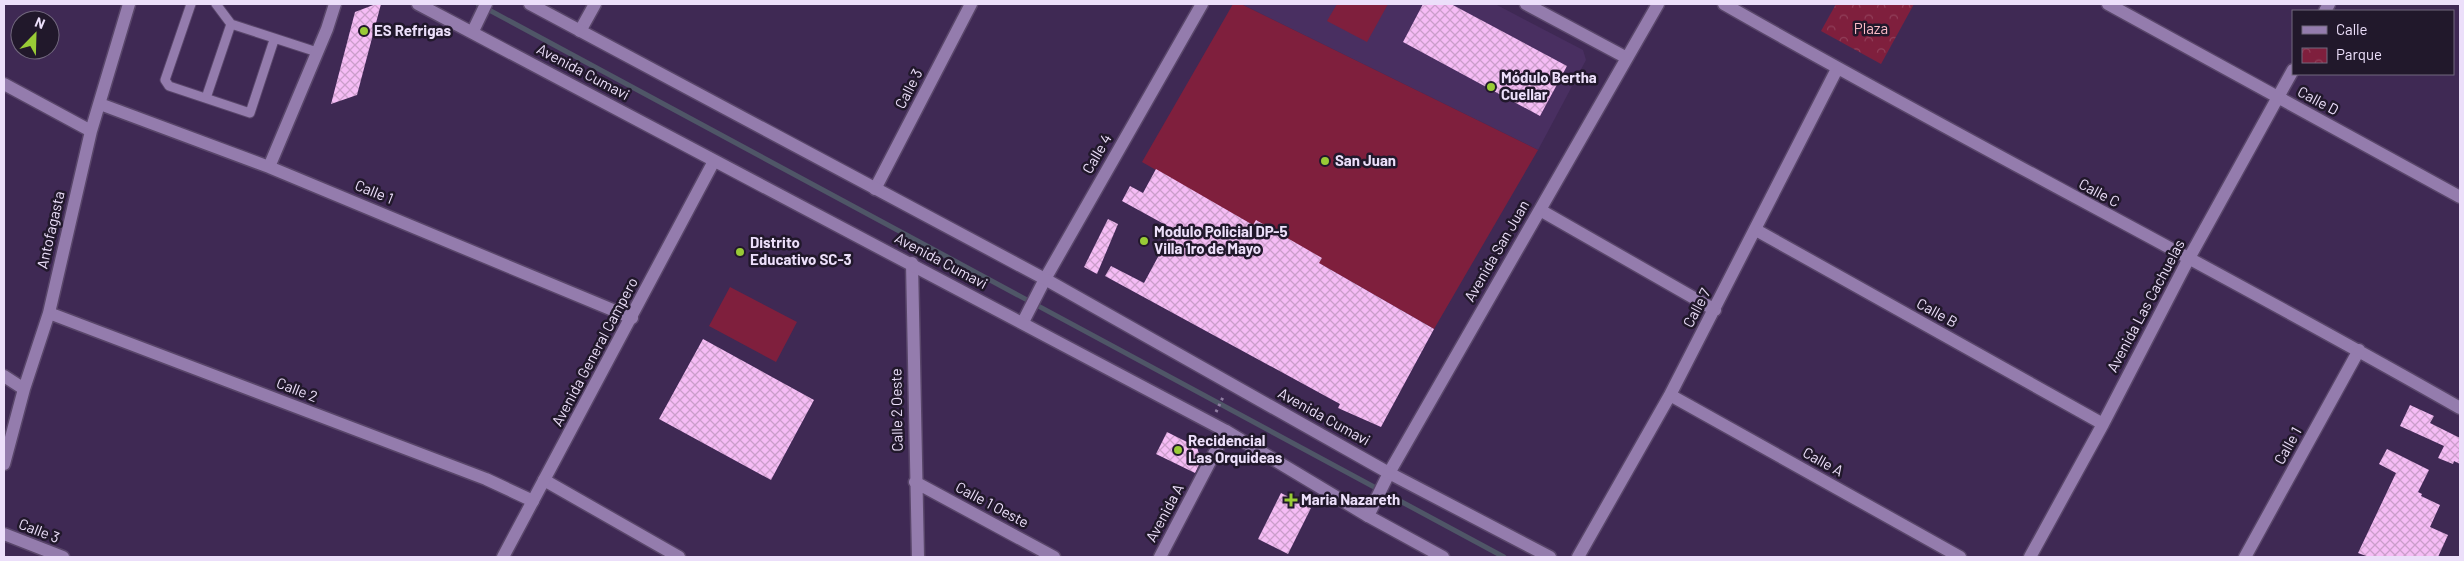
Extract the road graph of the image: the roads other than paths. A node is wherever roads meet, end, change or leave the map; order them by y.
1 (129, 4) edge
2 (191, 4) edge
3 (216, 4) edge
4 (335, 4) edge
5 (418, 4) edge
6 (486, 4) edge
7 (530, 4) edge
8 (596, 4) edge
9 (971, 4) edge
10 (1202, 4) edge
11 (1526, 4) edge
12 (1658, 4) edge
13 (1724, 4) edge
14 (2108, 4) edge
15 (231, 24) junction
16 (473, 31) junction
17 (580, 31) junction
18 (274, 40) junction
19 (318, 52) junction
20 (1627, 58) junction
21 (1837, 69) junction
22 (2292, 72) edge
23 (4, 84) edge
24 (206, 98) junction
25 (2278, 98) junction
26 (100, 104) junction
27 (91, 131) junction
28 (714, 161) junction
29 (269, 167) junction
30 (875, 189) junction
31 (2460, 197) edge
32 (1540, 210) junction
33 (1756, 230) junction
34 (2188, 260) junction
35 (912, 263) junction
36 (1045, 279) junction
37 (1715, 310) junction
38 (49, 313) junction
39 (632, 318) junction
40 (1023, 322) junction
41 (2359, 350) junction
42 (4, 376) edge
43 (24, 389) junction
44 (1670, 395) junction
45 (2460, 408) edge
46 (2103, 424) junction
47 (1226, 431) junction
48 (4, 464) edge
49 (1387, 478) junction
50 (544, 480) junction
51 (914, 482) junction
52 (533, 501) junction
53 (1370, 512) junction
54 (4, 534) edge
55 (63, 557) edge
56 (503, 557) edge
57 (679, 557) edge
58 (918, 557) edge
59 (1054, 557) edge
60 (1160, 557) edge
61 (1443, 557) edge
62 (1550, 557) edge
63 (1578, 557) edge
64 (1960, 557) edge
65 (2030, 557) edge
66 (2245, 557) edge

1 - 26 street, Antofagasta
2 - 24 lane
3 - 15 lane
4 - 19 street
5 - 16 street, Avenida Cumavi
6 - 16 street
7 - 17 street, Avenida Cumavi
8 - 17 street
9 - 30 street, Calle 3
10 - 36 street, Calle 4
11 - 20 street
12 - 20 street, Avenida San Juan
13 - 21 street, Calle C
14 - 25 street, Calle D
15 - 18 lane
15 - 24 lane
16 - 28 street, Avenida Cumavi
17 - 30 street, Avenida Cumavi
18 - 19 lane
18 - 24 lane
19 - 29 street
20 - 32 street, Avenida San Juan
21 - 33 street, Calle 7
21 - 34 street, Calle C
22 - 25 street, Avenida Las Cachuelas
23 - 27 street
25 - 31 street, Calle D
25 - 34 street, Avenida Las Cachuelas
26 - 27 street, Antofagasta
26 - 29 street, Calle 1
27 - 38 street, Antofagasta
28 - 35 street, Avenida Cumavi
28 - 39 street, Avenida General Campero
29 - 39 street, Calle 1
30 - 36 street, Avenida Cumavi
32 - 37 street
32 - 49 street, Avenida San Juan
33 - 37 street, Calle 7
33 - 46 street, Calle B
34 - 41 street, Calle C
34 - 46 street, Avenida Las Cachuelas
35 - 40 street, Avenida Cumavi
35 - 51 street, Calle 2 Oeste
36 - 40 street, Calle 4
36 - 49 street, Avenida Cumavi
37 - 44 street, Calle 7
38 - 43 street, Antofagasta
38 - 52 street, Calle 2
39 - 50 street, Avenida General Campero
40 - 47 street, Avenida Cumavi
41 - 45 street, Calle C
41 - 66 street, Calle 1
42 - 43 street
43 - 48 street, Antofagasta
44 - 63 street, Calle 7
44 - 64 street, Calle A
46 - 65 street, Avenida Las Cachuelas
47 - 53 street, Avenida Cumavi
47 - 60 street, Avenida A
49 - 53 street, Avenida San Juan
49 - 62 street, Avenida Cumavi
50 - 52 street, Avenida General Campero
50 - 57 street
51 - 58 street, Calle 2 Oeste
51 - 59 street, Calle 1 Oeste
52 - 56 street, Avenida General Campero
53 - 61 street, Avenida Cumavi
54 - 55 street, Calle 3

